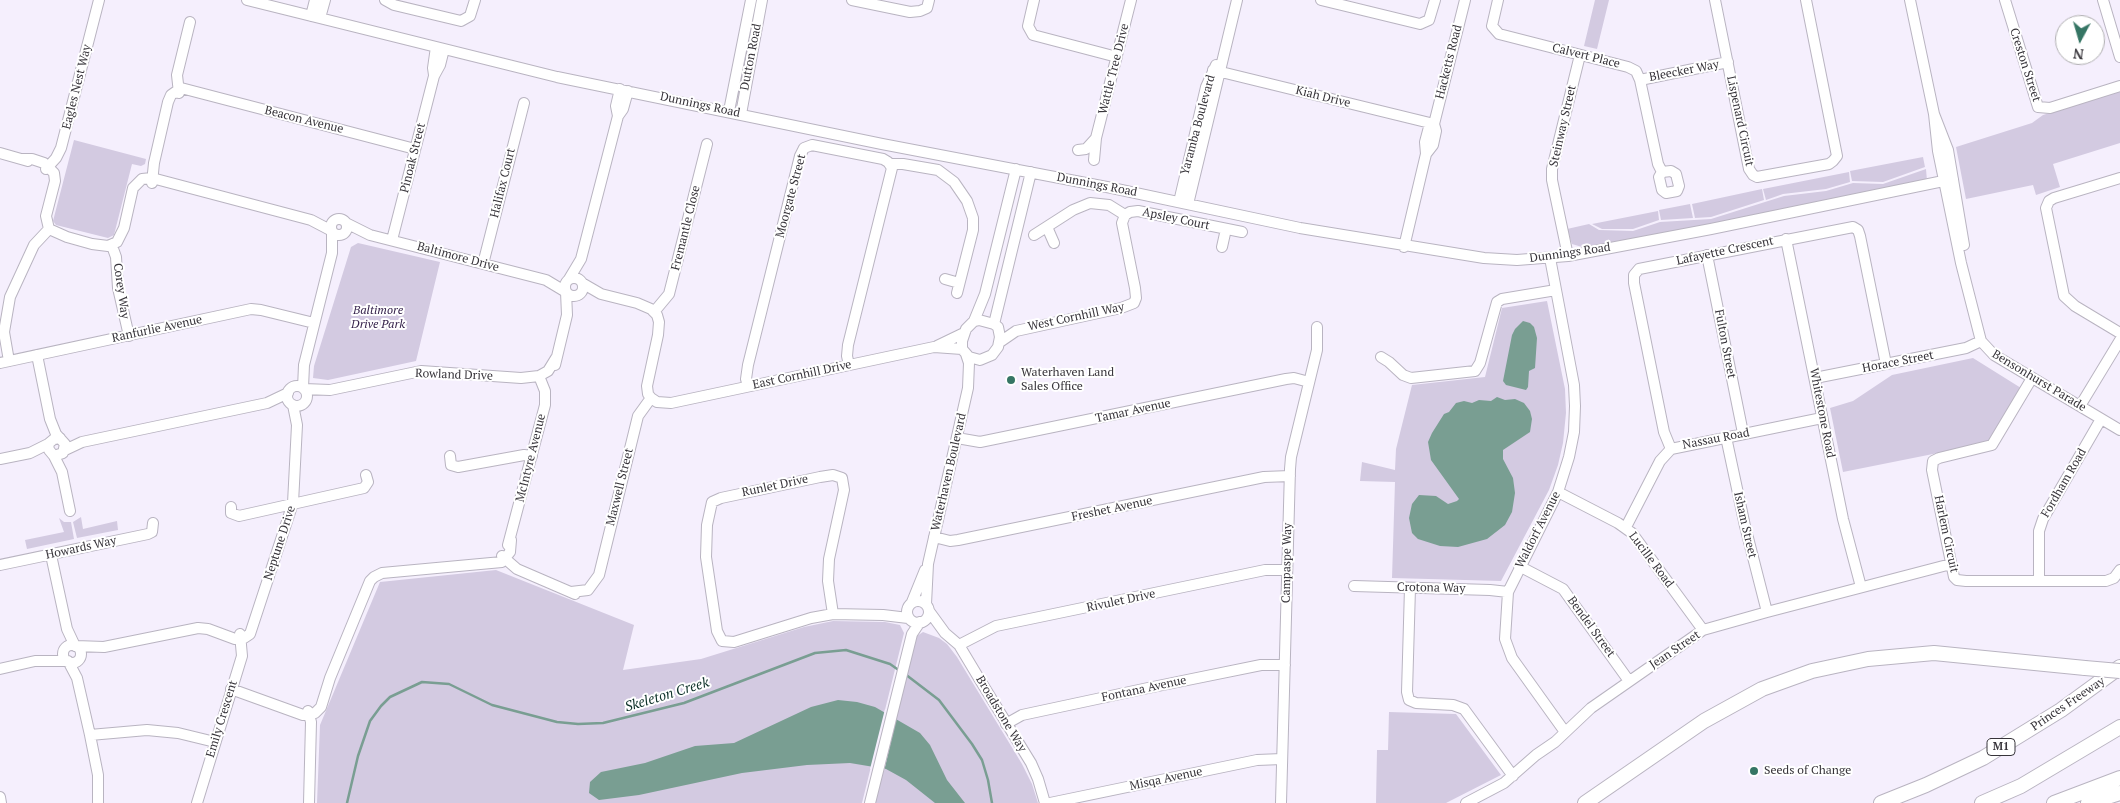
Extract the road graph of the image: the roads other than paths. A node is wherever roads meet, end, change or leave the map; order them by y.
1 (99, 0) edge
2 (247, 0) edge
3 (315, 0) edge
4 (325, 0) edge
5 (385, 0) edge
6 (475, 0) edge
7 (751, 0) edge
8 (762, 0) edge
9 (852, 0) edge
10 (929, 0) edge
11 (1034, 0) edge
12 (1131, 0) edge
13 (1237, 0) edge
14 (1321, 0) edge
15 (1435, 0) edge
16 (1465, 0) edge
17 (1498, 0) edge
18 (1715, 0) edge
19 (1806, 0) edge
20 (1910, 0) edge
21 (2005, 0) edge
22 (2103, 0) edge
23 (316, 17) junction
24 (190, 22) dead end
25 (2118, 44) edge
26 (440, 48) junction
27 (1580, 55) junction
28 (1117, 57) junction
29 (2120, 58) edge
30 (1728, 62) junction
31 (1217, 71) junction
32 (1640, 80) junction
33 (2120, 86) edge
34 (624, 90) junction
35 (179, 91) junction
36 (524, 103) dead end
37 (729, 112) junction
38 (741, 114) junction
39 (1434, 124) junction
40 (1096, 138) junction
41 (707, 144) dead end
42 (414, 149) junction
43 (1078, 150) dead end
44 (0, 153) edge
45 (1094, 160) dead end
46 (890, 164) junction
47 (47, 168) junction
48 (1016, 169) junction
49 (1031, 172) junction
50 (1662, 172) dead end
51 (2120, 178) edge
52 (1948, 180) junction
53 (152, 181) junction
54 (1183, 203) junction
55 (1125, 215) junction
56 (346, 223) junction
57 (1047, 227) junction
58 (332, 228) junction
59 (1226, 229) junction
60 (47, 231) junction
61 (1242, 232) dead end
62 (343, 234) junction
63 (370, 235) junction
64 (1034, 235) dead end
65 (1786, 238) junction
66 (392, 240) junction
67 (1054, 243) dead end
68 (1222, 246) dead end
69 (1404, 246) junction
70 (113, 249) junction
71 (332, 253) junction
72 (1707, 255) junction
73 (1568, 256) junction
74 (581, 259) junction
75 (1547, 259) junction
76 (483, 264) junction
77 (946, 279) dead end
78 (546, 280) junction
79 (568, 280) junction
80 (582, 282) junction
81 (959, 283) junction
82 (1553, 290) junction
83 (566, 292) junction
84 (580, 294) junction
85 (601, 294) junction
86 (957, 294) dead end
87 (1135, 301) joint
88 (656, 310) junction
89 (567, 315) junction
90 (974, 321) junction
91 (314, 323) junction
92 (996, 325) junction
93 (1317, 327) dead end
94 (1016, 331) junction
95 (964, 333) junction
96 (2120, 333) edge
97 (129, 336) junction
98 (2120, 340) edge
99 (1981, 341) junction
100 (1000, 342) junction
101 (934, 347) junction
102 (964, 352) junction
103 (37, 355) junction
104 (1380, 357) dead end
105 (984, 359) junction
106 (4, 362) edge
107 (1886, 364) junction
108 (849, 365) junction
109 (1815, 378) junction
110 (2032, 378) junction
111 (541, 379) junction
112 (969, 380) junction
113 (1309, 382) junction
114 (748, 386) junction
115 (297, 389) junction
116 (330, 390) junction
117 (649, 400) junction
118 (305, 402) junction
119 (267, 403) junction
120 (292, 404) junction
121 (2080, 406) junction
122 (1822, 418) junction
123 (50, 419) junction
124 (2102, 419) junction
125 (297, 425) junction
126 (2120, 430) edge
127 (1743, 434) junction
128 (1726, 437) junction
129 (957, 438) junction
130 (49, 443) junction
131 (59, 448) junction
132 (1671, 449) junction
133 (30, 453) junction
134 (450, 456) dead end
135 (532, 456) junction
136 (0, 459) edge
137 (366, 475) dead end
138 (1290, 476) junction
139 (1558, 492) junction
140 (293, 504) junction
141 (231, 507) dead end
142 (70, 511) dead end
143 (153, 523) dead end
144 (1626, 528) junction
145 (934, 537) junction
146 (51, 555) junction
147 (504, 558) junction
148 (928, 564) junction
149 (1950, 564) junction
150 (0, 565) edge
151 (1520, 566) junction
152 (1287, 570) junction
153 (2120, 570) edge
154 (2039, 581) junction
155 (1354, 586) dead end
156 (1861, 587) junction
157 (1410, 588) junction
158 (1508, 592) junction
159 (910, 604) junction
160 (927, 608) junction
161 (1767, 612) junction
162 (833, 614) junction
163 (882, 614) junction
164 (915, 620) junction
165 (67, 629) junction
166 (1704, 630) junction
167 (945, 633) junction
168 (241, 637) junction
169 (722, 642) joint
170 (959, 645) junction
171 (75, 646) junction
172 (104, 647) junction
173 (66, 656) junction
174 (80, 658) junction
175 (1285, 665) junction
176 (0, 669) edge
177 (2120, 669) edge
178 (78, 678) junction
179 (1629, 681) junction
180 (231, 689) junction
181 (309, 713) junction
182 (1006, 724) junction
183 (2120, 727) edge
184 (1565, 732) junction
185 (90, 735) junction
186 (214, 742) junction
187 (1282, 759) junction
188 (1513, 776) junction
189 (2120, 778) edge
190 (2120, 793) edge
191 (0, 797) edge
192 (1, 803) edge
193 (98, 803) edge
194 (197, 803) edge
195 (309, 803) edge
196 (870, 803) edge
197 (1045, 803) edge
198 (1050, 803) edge
199 (1282, 803) edge
200 (1466, 803) edge
201 (1585, 803) edge
202 (1880, 803) edge
203 (1982, 803) edge
204 (2054, 803) edge
205 (2088, 803) edge

1 - 47 street, Eagles Nest Way
2 - 23 street, Dunnings Road
3 - 23 street
4 - 23 street
5 - 6 street
7 - 37 street, Dutton Road
8 - 38 street, Dutton Road
9 - 10 street
11 - 28 street
12 - 28 street, Wattle Tree Drive
13 - 31 street, Yaramba Boulevard
14 - 15 street
16 - 39 street, Hacketts Road
17 - 27 street, Calvert Place
18 - 30 street, Lispenard Circuit
19 - 30 street, Lispenard Circuit
20 - 52 street, Bensonhurst Parade
21 - 33 street, Creston Street
22 - 25 street
23 - 26 street, Dunnings Road
24 - 35 street
25 - 29 street
26 - 34 street, Dunnings Road
26 - 42 street, Pinoak Street
27 - 32 street, Calvert Place
27 - 73 street, Steinway Street
28 - 40 street, Wattle Tree Drive
30 - 32 street, Bleecker Way
31 - 39 street, Kiah Drive
31 - 54 street, Yaramba Boulevard
32 - 50 street
34 - 37 street, Dunnings Road
34 - 74 street
35 - 42 street, Beacon Avenue
35 - 53 street
36 - 76 street, Halifax Court
37 - 38 street, Dunnings Road
38 - 48 street, Dunnings Road
39 - 69 street, Hacketts Road
40 - 43 street
40 - 45 street, Wattle Tree Drive
41 - 88 street, Fremantle Close
42 - 66 street, Pinoak Street
44 - 47 street
46 - 81 street
46 - 108 street
46 - 114 street, Moorgate Street
47 - 60 street
48 - 49 street, Dunnings Road
48 - 90 street
49 - 54 street, Dunnings Road
49 - 92 street
51 - 96 street
52 - 73 street, Dunnings Road
52 - 99 street, Bensonhurst Parade
53 - 58 street
53 - 70 street
54 - 69 street, Dunnings Road
55 - 57 street
55 - 59 street, Apsley Court
55 - 87 street, Apsley Court
56 - 58 street
56 - 62 street
56 - 63 street, Baltimore Drive
57 - 64 street
57 - 67 street
58 - 62 street
58 - 71 street
59 - 61 street, Apsley Court
59 - 68 street, Apsley Court
60 - 70 street
60 - 106 street
62 - 63 street, Baltimore Drive
62 - 71 street
63 - 66 street, Baltimore Drive
65 - 72 street, Lafayette Crescent
65 - 107 street, Lafayette Crescent
65 - 109 street, Whitestone Road
66 - 76 street, Baltimore Drive
69 - 75 street, Dunnings Road
70 - 97 street, Corey Way
71 - 91 street
72 - 127 street, Fulton Street
72 - 132 street, Lafayette Crescent
73 - 75 street, Dunnings Road
74 - 79 street
74 - 80 street
75 - 82 street, Waldorf Avenue
76 - 78 street, Baltimore Drive
77 - 81 street
78 - 79 street, Baltimore Drive
78 - 83 street, Baltimore Drive
79 - 80 street
79 - 83 street
80 - 84 street
80 - 85 street
81 - 86 street
82 - 104 street
82 - 139 street, Waldorf Avenue
83 - 84 street
83 - 89 street
84 - 85 street
84 - 89 street
85 - 88 street
87 - 94 street, West Cornhill Way
88 - 117 street
89 - 111 street
90 - 92 street
90 - 95 street
91 - 97 street, Ranfurlie Avenue
91 - 115 street
92 - 94 street, West Cornhill Way
92 - 100 street
93 - 113 street, Campaspe Way
94 - 100 street, West Cornhill Way
95 - 101 street, East Cornhill Drive
95 - 102 street
97 - 103 street, Ranfurlie Avenue
98 - 121 street
99 - 107 street, Horace Street
99 - 110 street, Bensonhurst Parade
100 - 105 street
101 - 102 street, East Cornhill Drive
101 - 108 street, East Cornhill Drive
102 - 105 street
102 - 112 street, Waterhaven Boulevard
103 - 106 street, Ranfurlie Avenue
103 - 123 street
105 - 112 street, Waterhaven Boulevard
107 - 109 street, Horace Street
108 - 114 street, East Cornhill Drive
109 - 122 street, Whitestone Road
110 - 121 street, Bensonhurst Parade
110 - 149 street, Harlem Circuit
111 - 116 street, Rowland Drive
111 - 135 street, McIntyre Avenue
112 - 129 street, Waterhaven Boulevard
113 - 129 street, Tamar Avenue
113 - 138 street, Campaspe Way
114 - 117 street, East Cornhill Drive
115 - 116 street, Rowland Drive
115 - 118 street
115 - 119 street, Rowland Drive
115 - 120 street
116 - 118 street, Rowland Drive
117 - 147 street, Maxwell Street
118 - 120 street
118 - 125 street, Neptune Drive
119 - 120 street, Rowland Drive
119 - 131 street, Rowland Drive
120 - 125 street, Neptune Drive
121 - 124 street, Bensonhurst Parade
122 - 127 street, Nassau Road
122 - 156 street, Whitestone Road
123 - 130 street
123 - 131 street
124 - 126 street, Bensonhurst Parade
124 - 154 street, Fordham Road
125 - 140 street, Neptune Drive
127 - 128 street, Nassau Road
128 - 132 street, Nassau Road
128 - 161 street, Isham Street
129 - 145 street, Waterhaven Boulevard
130 - 131 street, Rowland Drive
130 - 133 street, Rowland Drive
131 - 133 street, Rowland Drive
131 - 142 street
132 - 144 street, Nassau Road
133 - 136 street, Rowland Drive
134 - 135 street
135 - 147 street, McIntyre Avenue
137 - 140 street
138 - 145 street, Freshet Avenue
138 - 152 street, Campaspe Way
139 - 144 street, Lucille Road
139 - 151 street, Waldorf Avenue
140 - 141 street
140 - 168 street, Neptune Drive
143 - 146 street, Howards Way
144 - 166 street, Lucille Road
145 - 148 street, Waterhaven Boulevard
146 - 150 street, Howards Way
146 - 165 street
147 - 181 street
148 - 159 street, Waterhaven Boulevard
148 - 160 street, Waterhaven Boulevard
149 - 154 street, Harlem Circuit
149 - 156 street, Jean Street
151 - 158 street, Waldorf Avenue
151 - 179 street, Bendel Street
152 - 170 street, Rivulet Drive
152 - 175 street, Campaspe Way
153 - 154 street, Harlem Circuit
155 - 157 street, Crotona Way
156 - 161 street, Jean Street
157 - 158 street, Crotona Way
157 - 188 street
158 - 184 street, Waldorf Avenue
159 - 160 street
159 - 163 street, Broadstone Way
159 - 164 street
160 - 164 street
160 - 167 street, Broadstone Way
161 - 166 street, Jean Street
162 - 163 street, Broadstone Way
162 - 169 street, Broadstone Way
162 - 169 street, Runlet Drive
163 - 164 street, Broadstone Way
164 - 167 street, Broadstone Way
164 - 196 street
165 - 171 street
165 - 173 street
166 - 179 street, Jean Street
167 - 170 street, Broadstone Way
168 - 172 street
168 - 180 street, Emily Crescent
170 - 182 street, Broadstone Way
171 - 172 street
171 - 173 street
171 - 174 street
172 - 174 street
173 - 174 street
173 - 176 street
173 - 178 street
174 - 178 street
175 - 182 street, Fontana Avenue
175 - 187 street, Campaspe Way
177 - 201 highway, bridge
177 - 202 highway, Princes Freeway / M1
178 - 185 street
179 - 184 street, Jean Street
180 - 181 street
180 - 186 street, Emily Crescent
181 - 195 street
182 - 197 street, Broadstone Way
183 - 203 highway
184 - 188 street, Jean Street
185 - 186 street
185 - 193 street
186 - 194 street, Emily Crescent
187 - 198 street, Misqa Avenue
187 - 199 street, Campaspe Way
188 - 200 street, Jean Street
189 - 204 highway
190 - 205 highway
191 - 192 street

